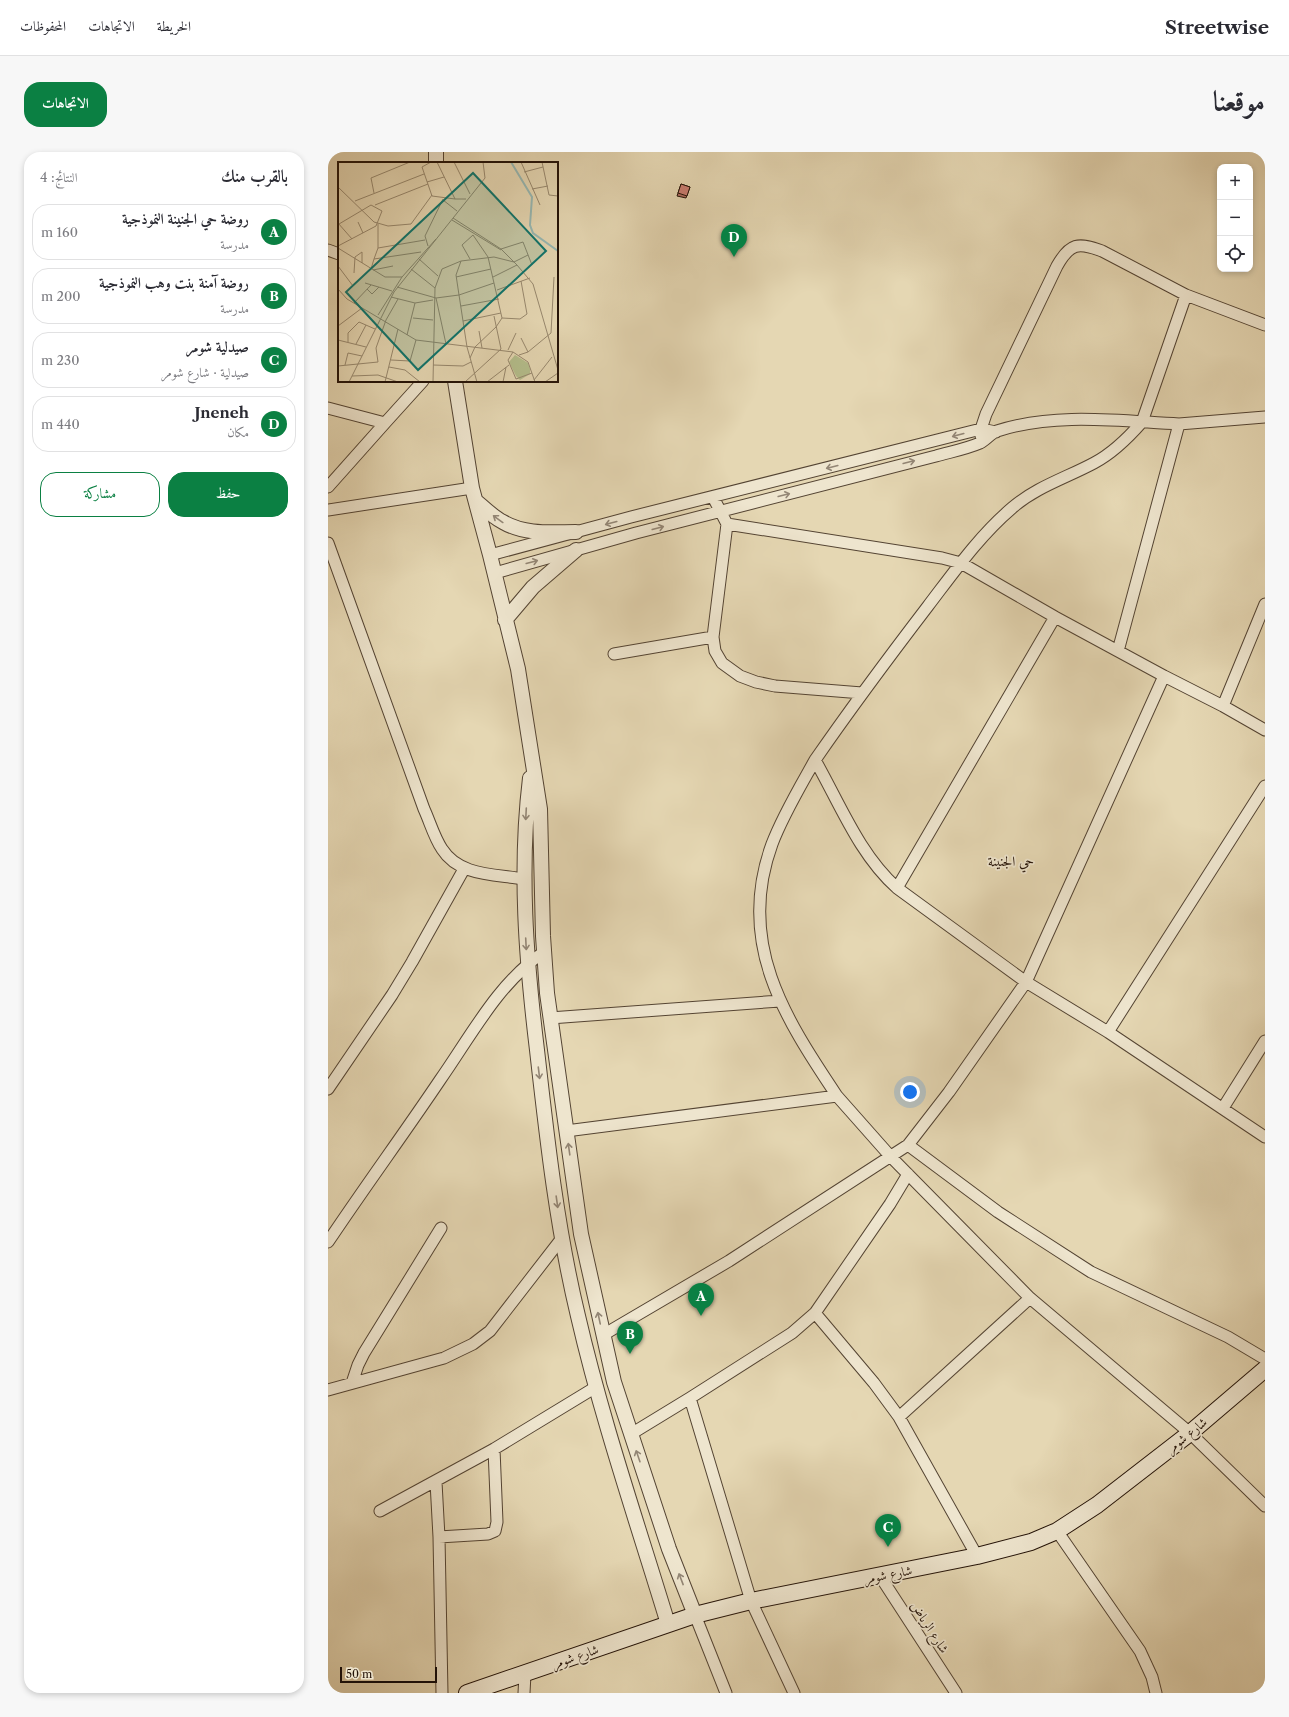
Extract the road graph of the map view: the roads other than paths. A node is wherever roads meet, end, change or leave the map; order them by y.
1 (328, 250) edge
2 (338, 254) edge
3 (1186, 295) junction
4 (1265, 325) edge
5 (423, 382) edge
6 (455, 382) edge
7 (328, 408) edge
8 (1265, 417) edge
9 (1142, 422) junction
10 (386, 423) junction
11 (1179, 424) junction
12 (981, 429) junction
13 (996, 432) junction
14 (980, 442) junction
15 (328, 487) edge
16 (474, 494) junction
17 (713, 497) junction
18 (328, 510) edge
19 (720, 512) junction
20 (727, 524) junction
21 (576, 532) junction
22 (328, 543) edge
23 (576, 550) junction
24 (490, 555) junction
25 (961, 563) junction
26 (495, 573) junction
27 (1265, 604) edge
28 (1055, 617) junction
29 (505, 620) junction
30 (713, 637) junction
31 (1118, 651) junction
32 (614, 654) dead end
33 (1164, 676) junction
34 (862, 693) junction
35 (1223, 706) junction
36 (1265, 730) edge
37 (815, 760) junction
38 (532, 762) junction
39 (1265, 786) edge
40 (464, 869) junction
41 (523, 879) junction
42 (897, 888) junction
43 (544, 952) junction
44 (528, 963) junction
45 (1026, 982) junction
46 (780, 1001) junction
47 (550, 1018) junction
48 (1108, 1032) junction
49 (1265, 1041) edge
50 (328, 1089) edge
51 (837, 1096) junction
52 (1223, 1108) junction
53 (566, 1131) junction
54 (1265, 1137) edge
55 (908, 1145) junction
56 (891, 1157) junction
57 (908, 1174) junction
58 (441, 1228) dead end
59 (562, 1238) junction
60 (328, 1242) edge
61 (1030, 1298) junction
62 (815, 1313) junction
63 (603, 1335) junction
64 (1265, 1359) edge
65 (1265, 1369) edge
66 (352, 1384) junction
67 (329, 1387) edge
68 (596, 1387) junction
69 (690, 1398) junction
70 (899, 1417) junction
71 (1190, 1433) junction
72 (631, 1434) junction
73 (494, 1449) junction
74 (436, 1482) junction
75 (1265, 1506) edge
76 (380, 1511) dead end
77 (1058, 1530) junction
78 (439, 1537) junction
79 (977, 1556) junction
80 (880, 1576) junction
81 (751, 1601) junction
82 (695, 1616) junction
83 (668, 1624) junction
84 (525, 1674) junction
85 (442, 1693) edge
86 (467, 1693) edge
87 (524, 1693) edge
88 (726, 1693) edge
89 (794, 1693) edge
90 (956, 1693) edge
91 (1156, 1693) edge

1 - 2 street
3 - 4 street
3 - 9 street
3 - 12 street
5 - 10 street
6 - 16 street
7 - 10 street
8 - 11 street
9 - 11 street
9 - 13 street
9 - 25 street
10 - 15 street
11 - 31 street
12 - 13 street
12 - 14 street
12 -> 17 street
13 - 14 street
19 -> 14 street
16 - 18 street
21 -> 16 street
16 - 24 street
17 - 19 street
17 -> 21 street
19 - 20 street
23 -> 19 street
20 - 25 street
20 - 30 street
21 - 24 street
22 - 40 street
26 -> 23 street
23 - 29 street
24 - 26 street
25 - 28 street
25 - 34 street
26 - 29 street
27 - 35 street
28 - 31 street
28 - 42 street
29 - 38 street
30 - 32 street
30 - 34 street
31 - 33 street
33 - 35 street
33 - 45 street
34 - 37 street
35 - 36 street
37 - 42 street
37 - 46 street
38 -> 41 street
38 - 43 street
39 - 48 street
40 - 41 street
40 - 50 street
41 -> 44 street
42 - 45 street
43 - 44 street
43 - 47 street
44 -> 59 street
44 - 60 street
45 - 48 street
45 - 55 street
46 - 47 street
46 - 51 street
47 - 53 street
48 - 52 street
49 - 52 street
51 - 53 street
51 - 56 street
52 - 54 street
63 -> 53 street
55 - 56 street
55 - 64 street
56 - 57 street
56 - 63 street
57 - 61 street
57 - 62 street
58 - 66 street
59 - 66 street
59 - 68 street
61 - 70 street
61 - 71 street
62 - 69 street
62 - 70 street
63 - 72 street
65 - 71 main road, شارع شومر
66 - 67 street
68 - 73 street
68 - 83 street
69 - 72 street
69 - 81 street
70 - 79 street
71 - 75 street
71 - 77 main road, شارع شومر
82 -> 72 street
73 - 74 street
73 - 78 street
74 - 76 street
74 - 78 street
77 - 79 main road, شارع شومر
77 - 91 street
78 - 85 street
79 - 80 main road, شارع شومر
80 - 81 main road, شارع شومر
80 - 90 street, شارع الرياض
81 - 82 main road, شارع شومر
81 - 89 street
82 - 83 main road, شارع شومر
82 - 88 street
83 - 84 main road, شارع شومر
84 - 86 main road, شارع شومر
84 - 87 street

